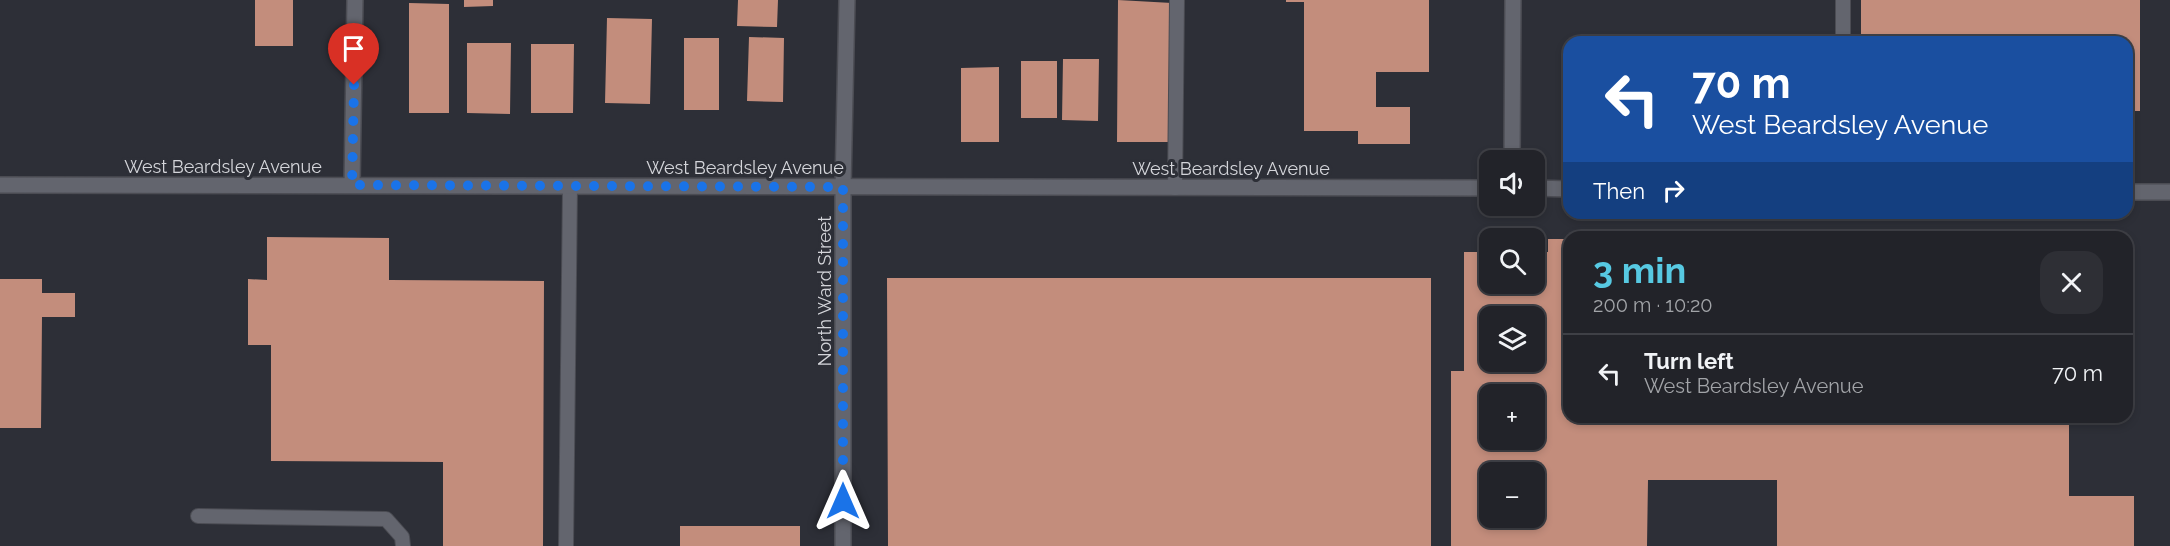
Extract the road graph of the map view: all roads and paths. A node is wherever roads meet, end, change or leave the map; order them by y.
1 (355, 0) edge
2 (847, 0) edge
3 (1177, 0) edge
4 (1513, 0) edge
5 (1843, 0) edge
6 (1843, 36) edge
7 (1512, 150) edge
8 (0, 185) edge
9 (352, 185) junction
10 (570, 186) junction
11 (843, 187) junction
12 (1175, 188) junction
13 (1479, 188) edge
14 (1545, 188) edge
15 (1563, 189) edge
16 (2133, 192) edge
17 (2170, 192) edge
18 (198, 516) dead end
19 (403, 546) edge
20 (566, 546) edge
21 (843, 546) edge

1 - 9 main road
2 - 11 main road, North Ward Street
3 - 12 lane
4 - 7 main road
5 - 6 lane
8 - 9 main road, West Beardsley Avenue
9 - 10 main road, West Beardsley Avenue
10 - 11 main road, West Beardsley Avenue
10 - 20 lane
11 - 12 main road, West Beardsley Avenue
11 - 21 main road, North Ward Street
12 - 13 main road, West Beardsley Avenue
14 - 15 main road
16 - 17 main road
18 - 19 lane

